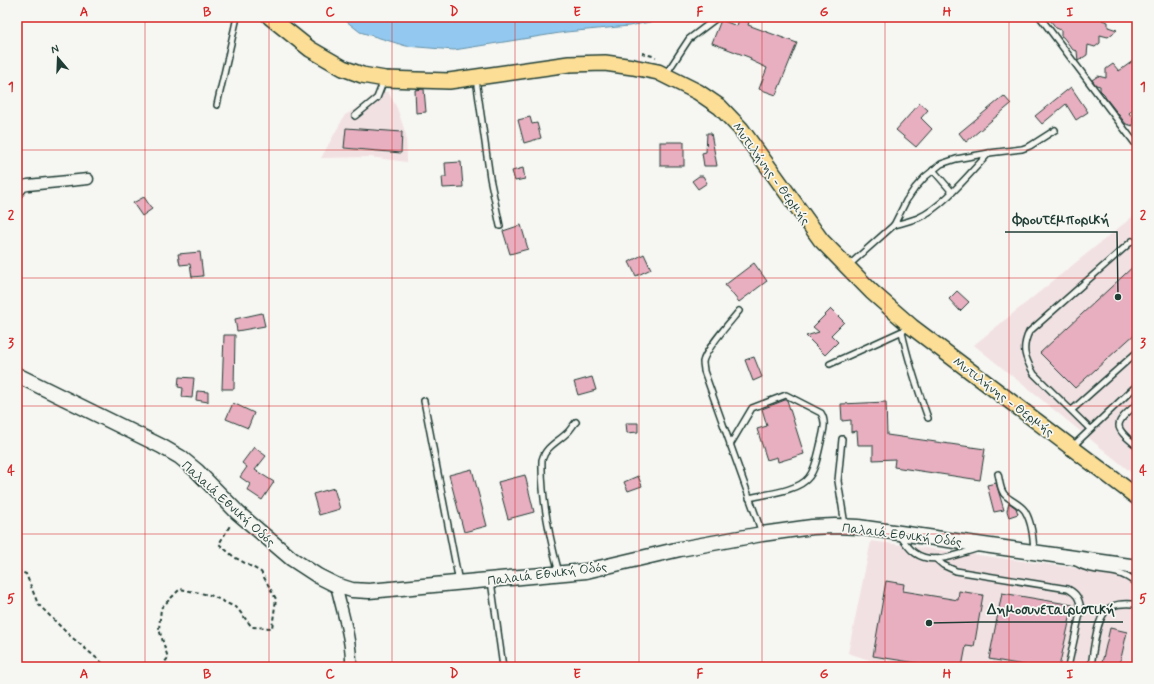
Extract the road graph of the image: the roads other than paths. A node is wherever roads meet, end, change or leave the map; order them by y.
1 (237, 17) edge
2 (270, 17) edge
3 (718, 17) edge
4 (1040, 17) edge
5 (666, 75) junction
6 (476, 78) junction
7 (385, 80) junction
8 (217, 104) dead end
9 (355, 116) dead end
10 (1055, 130) dead end
11 (1137, 146) edge
12 (989, 152) junction
13 (933, 170) junction
14 (88, 179) dead end
15 (952, 192) junction
16 (17, 193) edge
17 (894, 225) junction
18 (500, 226) dead end
19 (1132, 241) dead end
20 (848, 267) junction
21 (739, 310) dead end
22 (907, 329) junction
23 (1137, 352) edge
24 (830, 364) dead end
25 (17, 375) edge
26 (1137, 386) edge
27 (424, 401) dead end
28 (1137, 404) edge
29 (1072, 410) junction
30 (928, 418) dead end
31 (576, 422) dead end
32 (1090, 429) junction
33 (842, 439) dead end
34 (730, 445) junction
35 (1137, 446) edge
36 (1072, 447) junction
37 (998, 474) dead end
38 (1137, 497) edge
39 (749, 498) junction
40 (846, 526) junction
41 (897, 532) junction
42 (762, 534) junction
43 (990, 546) junction
44 (1034, 552) junction
45 (1064, 556) junction
46 (936, 559) junction
47 (1137, 567) edge
48 (560, 574) junction
49 (491, 580) junction
50 (460, 583) junction
51 (1137, 584) edge
52 (336, 585) junction
53 (1137, 604) edge
54 (351, 667) edge
55 (503, 667) edge
56 (1068, 667) edge
57 (1091, 667) edge

1 - 8 lane
2 - 7 main road, Μυτιλήνης - Θερμής
3 - 5 lane
4 - 11 lane
5 - 6 main road, Μυτιλήνης - Θερμής
5 - 20 main road, Μυτιλήνης - Θερμής
6 - 7 main road, Μυτιλήνης - Θερμής
6 - 18 lane
7 - 9 lane
10 - 12 lane
12 - 13 lane
12 - 15 lane
13 - 15 lane
13 - 17 lane
14 - 16 street
15 - 17 lane
17 - 20 lane
19 - 29 lane
20 - 22 main road, Μυτιλήνης - Θερμής
21 - 34 lane
22 - 24 lane
22 - 30 lane
22 - 36 main road, Μυτιλήνης - Θερμής
23 - 29 lane
25 - 52 main road, Παλαιά Εθνική Οδός
26 - 32 lane
27 - 50 lane
28 - 35 lane
29 - 32 lane
31 - 48 lane
32 - 36 lane
33 - 40 lane
34 - 39 lane
34 - 39 lane
36 - 38 main road, Μυτιλήνης - Θερμής
37 - 44 lane
39 - 42 lane
40 - 41 main road, Παλαιά Εθνική Οδός
40 - 42 main road, Παλαιά Εθνική Οδός
41 - 43 main road, Παλαιά Εθνική Οδός
41 - 46 lane
42 - 48 main road, Παλαιά Εθνική Οδός
43 - 44 main road, Παλαιά Εθνική Οδός
43 - 46 lane
44 - 45 main road, Παλαιά Εθνική Οδός
45 - 47 main road, Παλαιά Εθνική Οδός
45 - 51 lane
46 - 56 lane
48 - 49 main road, Παλαιά Εθνική Οδός
49 - 50 main road, Παλαιά Εθνική Οδός
49 - 55 lane
50 - 52 main road, Παλαιά Εθνική Οδός
52 - 54 street
53 - 57 lane

